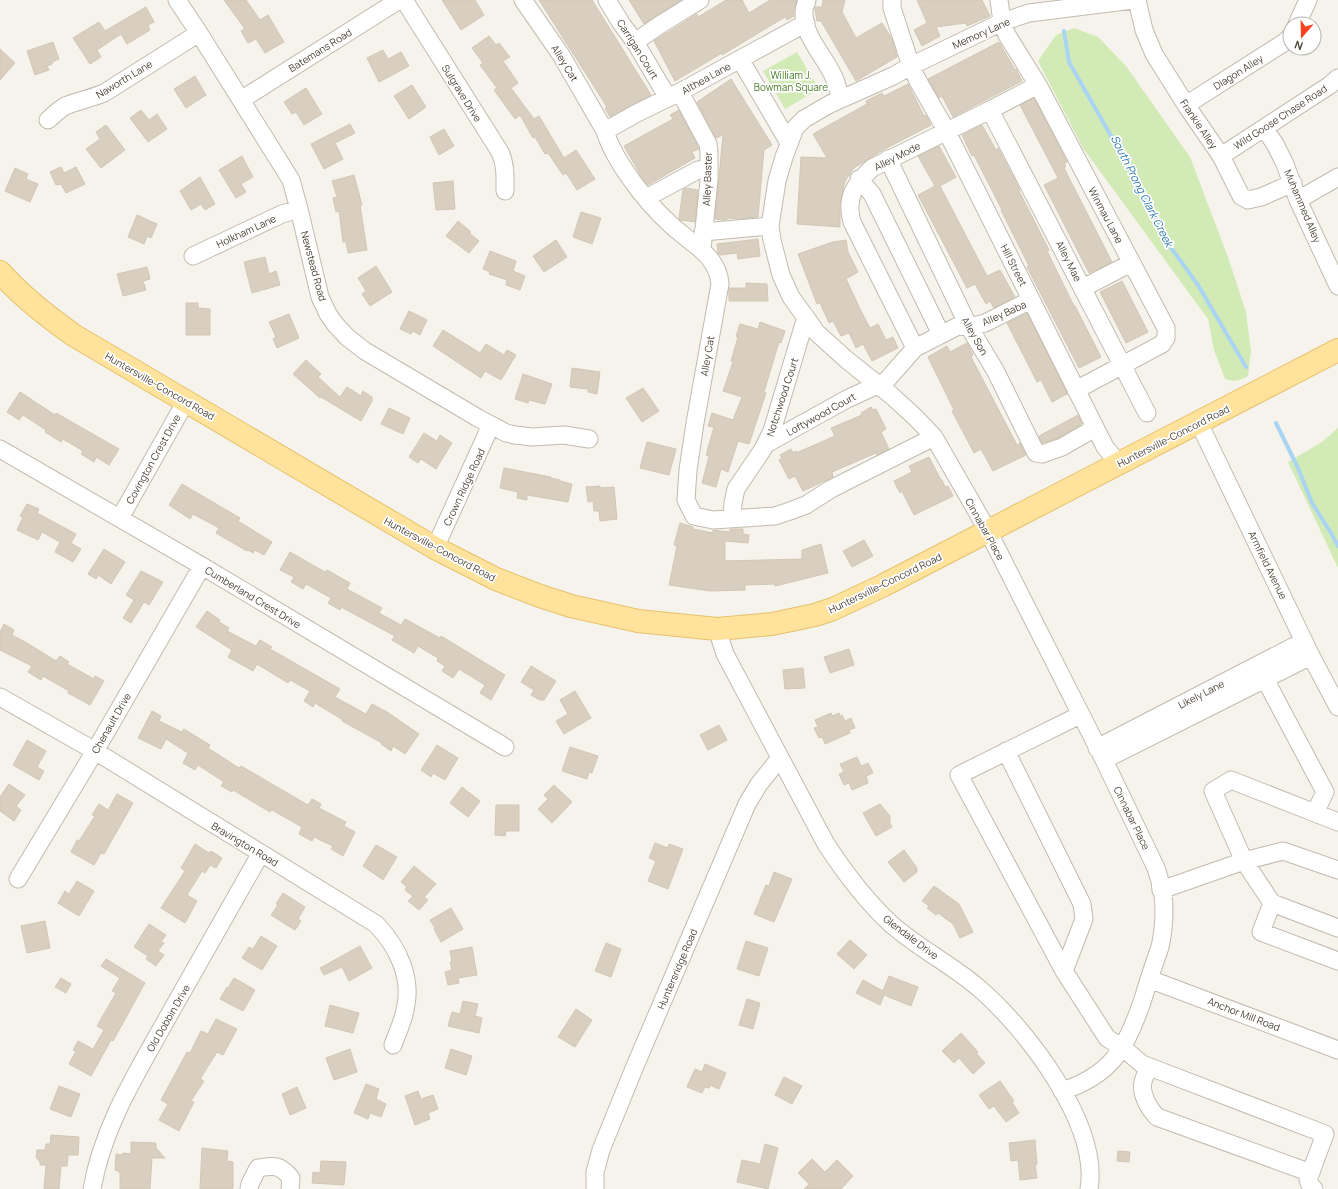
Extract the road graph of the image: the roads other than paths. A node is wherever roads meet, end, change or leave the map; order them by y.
1 (177, 0) edge
2 (399, 0) edge
3 (404, 0) edge
4 (523, 0) edge
5 (607, 0) edge
6 (700, 0) edge
7 (807, 0) edge
8 (892, 0) edge
9 (999, 0) edge
10 (1134, 0) edge
11 (1138, 0) edge
12 (1308, 0) edge
13 (1301, 16) edge
14 (1002, 22) junction
15 (806, 23) junction
16 (199, 33) junction
17 (635, 42) junction
18 (1282, 44) edge
19 (740, 58) junction
20 (910, 66) junction
21 (1338, 78) edge
22 (1038, 85) junction
23 (674, 95) junction
24 (241, 100) junction
25 (840, 100) junction
26 (1186, 106) junction
27 (990, 110) junction
28 (48, 120) dead end
29 (1264, 128) junction
30 (946, 130) junction
31 (606, 131) junction
32 (789, 143) junction
33 (1221, 156) junction
34 (888, 159) junction
35 (708, 168) junction
36 (1338, 177) edge
37 (859, 179) junction
38 (1293, 183) junction
39 (505, 191) dead end
40 (646, 198) junction
41 (1298, 200) junction
42 (299, 209) junction
43 (770, 226) junction
44 (703, 232) junction
45 (702, 249) junction
46 (193, 256) dead end
47 (1131, 263) junction
48 (1334, 265) edge
49 (0, 272) edge
50 (1338, 286) edge
51 (1083, 288) junction
52 (1032, 300) junction
53 (806, 317) junction
54 (969, 327) junction
55 (941, 334) junction
56 (915, 348) junction
57 (1338, 350) edge
58 (1123, 365) junction
59 (876, 384) junction
60 (1076, 390) junction
61 (186, 400) junction
62 (1147, 413) dead end
63 (1199, 422) junction
64 (491, 425) junction
65 (1095, 428) junction
66 (934, 437) junction
67 (589, 439) dead end
68 (766, 444) junction
69 (0, 449) edge
70 (1119, 464) junction
71 (120, 518) junction
72 (732, 518) junction
73 (988, 531) junction
74 (435, 548) junction
75 (202, 566) junction
76 (717, 629) junction
77 (1308, 648) junction
78 (1265, 679) junction
79 (0, 697) edge
80 (1338, 707) edge
81 (1080, 715) junction
82 (505, 747) dead end
83 (95, 751) junction
84 (1006, 751) junction
85 (1101, 754) junction
86 (780, 758) junction
87 (1315, 813) junction
88 (1338, 822) edge
89 (261, 853) junction
90 (1244, 861) junction
91 (1338, 870) edge
92 (18, 879) dead end
93 (1161, 890) junction
94 (1272, 903) junction
95 (1338, 928) edge
96 (1338, 961) edge
97 (1064, 971) junction
98 (1149, 979) junction
99 (393, 1044) dead end
100 (1123, 1048) junction
101 (1338, 1050) edge
102 (1149, 1067) junction
103 (1062, 1091) junction
104 (1312, 1181) edge
105 (92, 1189) edge
106 (249, 1189) edge
107 (290, 1189) edge
108 (595, 1189) edge
109 (1090, 1189) edge

1 - 16 street, Newstead Road
2 - 24 street, Batemans Road
3 - 39 street, Sulgrave Drive
4 - 31 street, Alley Cat
5 - 17 street, Carrigan Court
6 - 17 street
7 - 15 street
8 - 20 street, Hill Street
9 - 14 street, Winmau Lane
10 - 14 street, Memory Lane
11 - 26 street, Frankie Alley
12 - 13 street
14 - 20 street, Memory Lane
14 - 22 street, Winmau Lane
15 - 19 street, Althea Lane
15 - 25 street
16 - 24 street, Newstead Road
16 - 28 street, Naworth Lane
17 - 23 street, Carrigan Court
18 - 26 street, Diagon Alley
19 - 23 street, Althea Lane
19 - 32 street
20 - 25 street, Memory Lane
20 - 30 street, Hill Street
21 - 29 street, Wild Goose Chase Road
22 - 27 street, Alley Mode
22 - 47 street, Winmau Lane
23 - 31 street, Althea Lane
23 - 35 street, Alley Baster
24 - 42 street, Newstead Road
25 - 32 street, Cinnabar Place
26 - 33 street, Frankie Alley
27 - 30 street, Alley Mode
27 - 51 street, Alley Mae
29 - 33 street, Wild Goose Chase Road
29 - 38 street, Muhammed Alley
30 - 34 street, Alley Mode
30 - 52 street, Hill Street
31 - 40 street, Alley Cat
32 - 43 street, Cinnabar Place
33 - 38 street, Frankie Alley
34 - 37 street, Alley Mode
34 - 54 street, Alley Son
35 - 40 street
35 - 44 street, Alley Baster
36 - 41 street
37 - 55 street
37 - 56 street, Alley Mode
38 - 41 street, Muhammed Alley
40 - 45 street, Alley Cat
41 - 48 street, Muhammed Alley
42 - 46 street, Holkham Lane
42 - 64 street, Newstead Road
43 - 44 street
43 - 53 street, Cinnabar Place
44 - 45 street, Alley Baster
45 - 72 street, Alley Cat
47 - 51 street
47 - 58 street, Winmau Lane
48 - 50 street, Muhammed Alley
49 - 61 main road, Huntersville-Concord Road
51 - 58 street, Alley Mae
52 - 54 street, Alley Baba
52 - 60 street, Hill Street
53 - 59 street, Cinnabar Place
53 - 68 street, Notchwood Court
54 - 55 street, Alley Baba
54 - 65 street, Alley Son
55 - 56 street, Alley Baba
56 - 59 street, Alley Baba
57 - 63 main road, Huntersville-Concord Road
58 - 60 street, Winmau Lane
58 - 62 street, Alley Mae
59 - 66 street, Cinnabar Place
59 - 68 street, Loftywood Court
60 - 65 street, Hill Street
61 - 71 street, Covington Crest Drive
61 - 74 main road, Huntersville-Concord Road
63 - 70 main road, Huntersville-Concord Road
63 - 77 street, Armfield Avenue
64 - 67 street, Newstead Road
64 - 74 street, Crown Ridge Road
65 - 70 street, Hill Street
66 - 72 street, Alley Cat
66 - 73 street, Cinnabar Place
68 - 72 street, Notchwood Court
69 - 71 street, Cumberland Crest Drive
70 - 73 main road, Huntersville-Concord Road
71 - 75 street, Cumberland Crest Drive
73 - 76 main road, Huntersville-Concord Road
73 - 81 street, Cinnabar Place
74 - 76 main road, Huntersville-Concord Road
75 - 82 street, Cumberland Crest Drive
75 - 83 street, Chenault Drive
76 - 86 street, Glendale Drive
77 - 78 street, Likely Lane
77 - 80 street, Armfield Avenue
77 - 85 street, Likely Lane
78 - 85 street, Likely Lane
78 - 87 street
79 - 83 street, Bravington Road
81 - 84 street
81 - 85 street, Cinnabar Place
83 - 89 street, Bravington Road
83 - 92 street, Chenault Drive
84 - 97 street
84 - 97 street
85 - 93 street, Cinnabar Place
86 - 103 street, Glendale Drive
86 - 108 street, Huntersridge Road
87 - 88 street
87 - 90 street
89 - 99 street, Bravington Road
89 - 105 street, Old Dobbin Drive
90 - 91 street
90 - 93 street
90 - 94 street
93 - 98 street, Cinnabar Place
94 - 95 street
94 - 96 street
97 - 100 street
98 - 100 street, Cinnabar Place
98 - 101 street, Anchor Mill Road
100 - 102 street
100 - 103 street, Cinnabar Place
102 - 104 street
102 - 104 street
103 - 109 street, Glendale Drive
106 - 107 street

